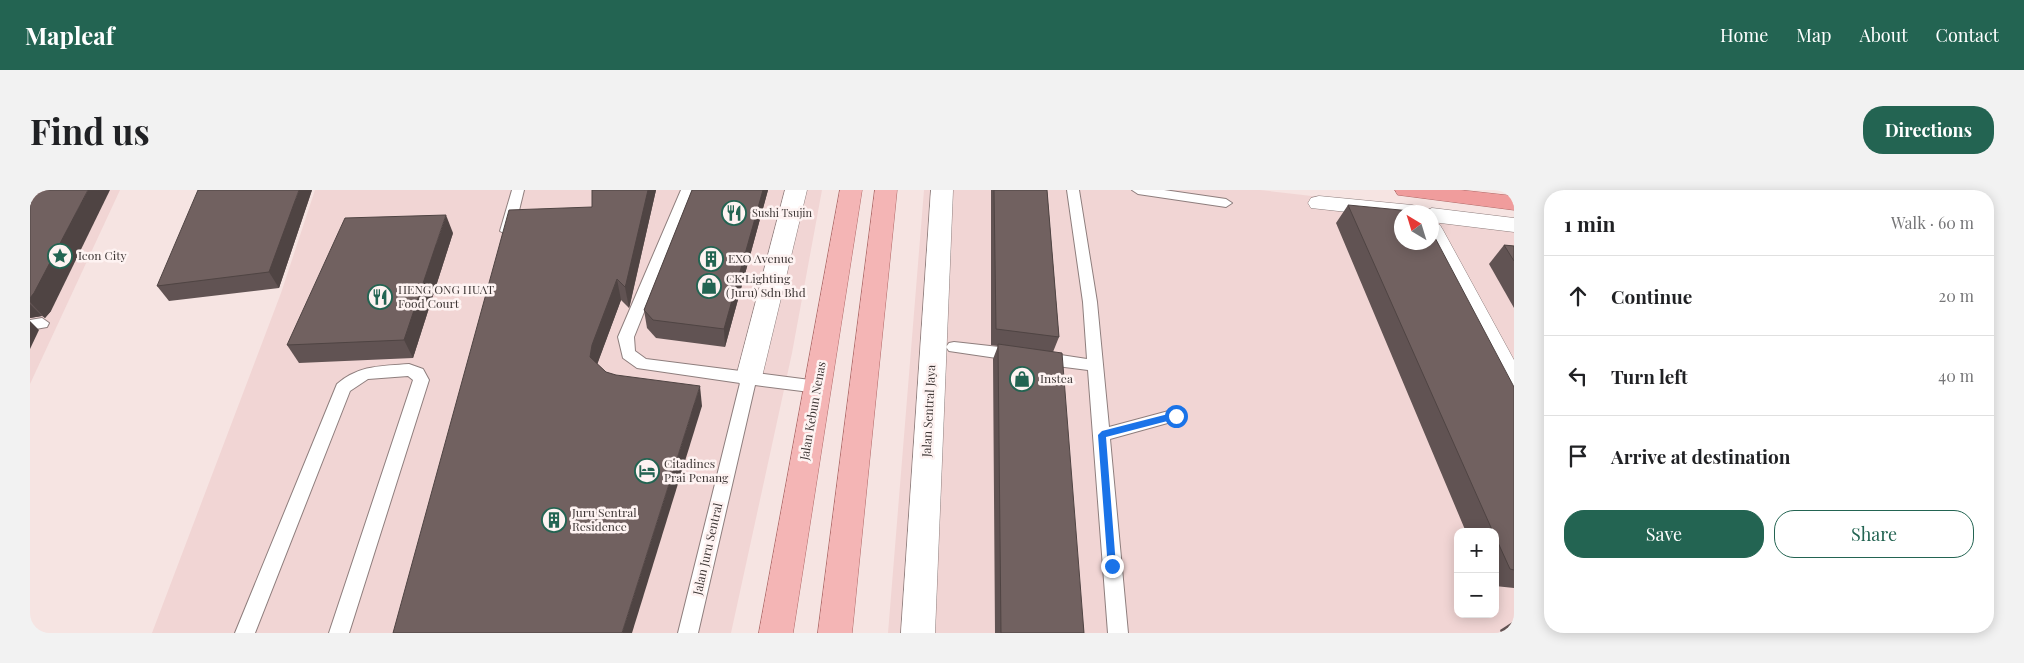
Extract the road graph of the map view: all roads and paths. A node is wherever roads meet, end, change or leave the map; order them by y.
1 (518, 190) edge
2 (687, 190) edge
3 (796, 190) edge
4 (851, 190) edge
5 (886, 190) edge
6 (942, 190) edge
7 (1073, 190) edge
8 (1138, 190) edge
9 (1406, 190) edge
10 (1319, 202) dead end
11 (1226, 203) dead end
12 (1514, 203) edge
13 (1394, 210) edge
14 (1439, 216) edge
15 (1514, 225) edge
16 (1439, 243) edge
17 (503, 245) edge
18 (954, 347) dead end
19 (1096, 366) junction
20 (749, 377) junction
21 (1514, 385) edge
22 (818, 388) junction
23 (1176, 416) dead end
24 (1102, 435) junction
25 (245, 633) edge
26 (340, 633) edge
27 (688, 633) edge
28 (776, 633) edge
29 (835, 633) edge
30 (918, 633) edge
31 (1118, 633) edge

1 - 17 lane
2 - 20 lane
3 - 20 street, Jalan Juru Sentral
4 - 22 main road, Jalan Kebun Nenas
5 - 29 main road
6 - 30 street, Jalan Sentral Jaya
7 - 19 lane
8 - 11 lane
9 - 12 highway
10 - 13 street
14 - 15 street
16 - 21 street
18 - 19 lane
19 - 24 lane
20 - 22 lane
20 - 27 lane, Jalan Juru Sentral
22 - 28 main road, Jalan Kebun Nenas
23 - 24 lane
24 - 31 lane
25 - 26 lane

